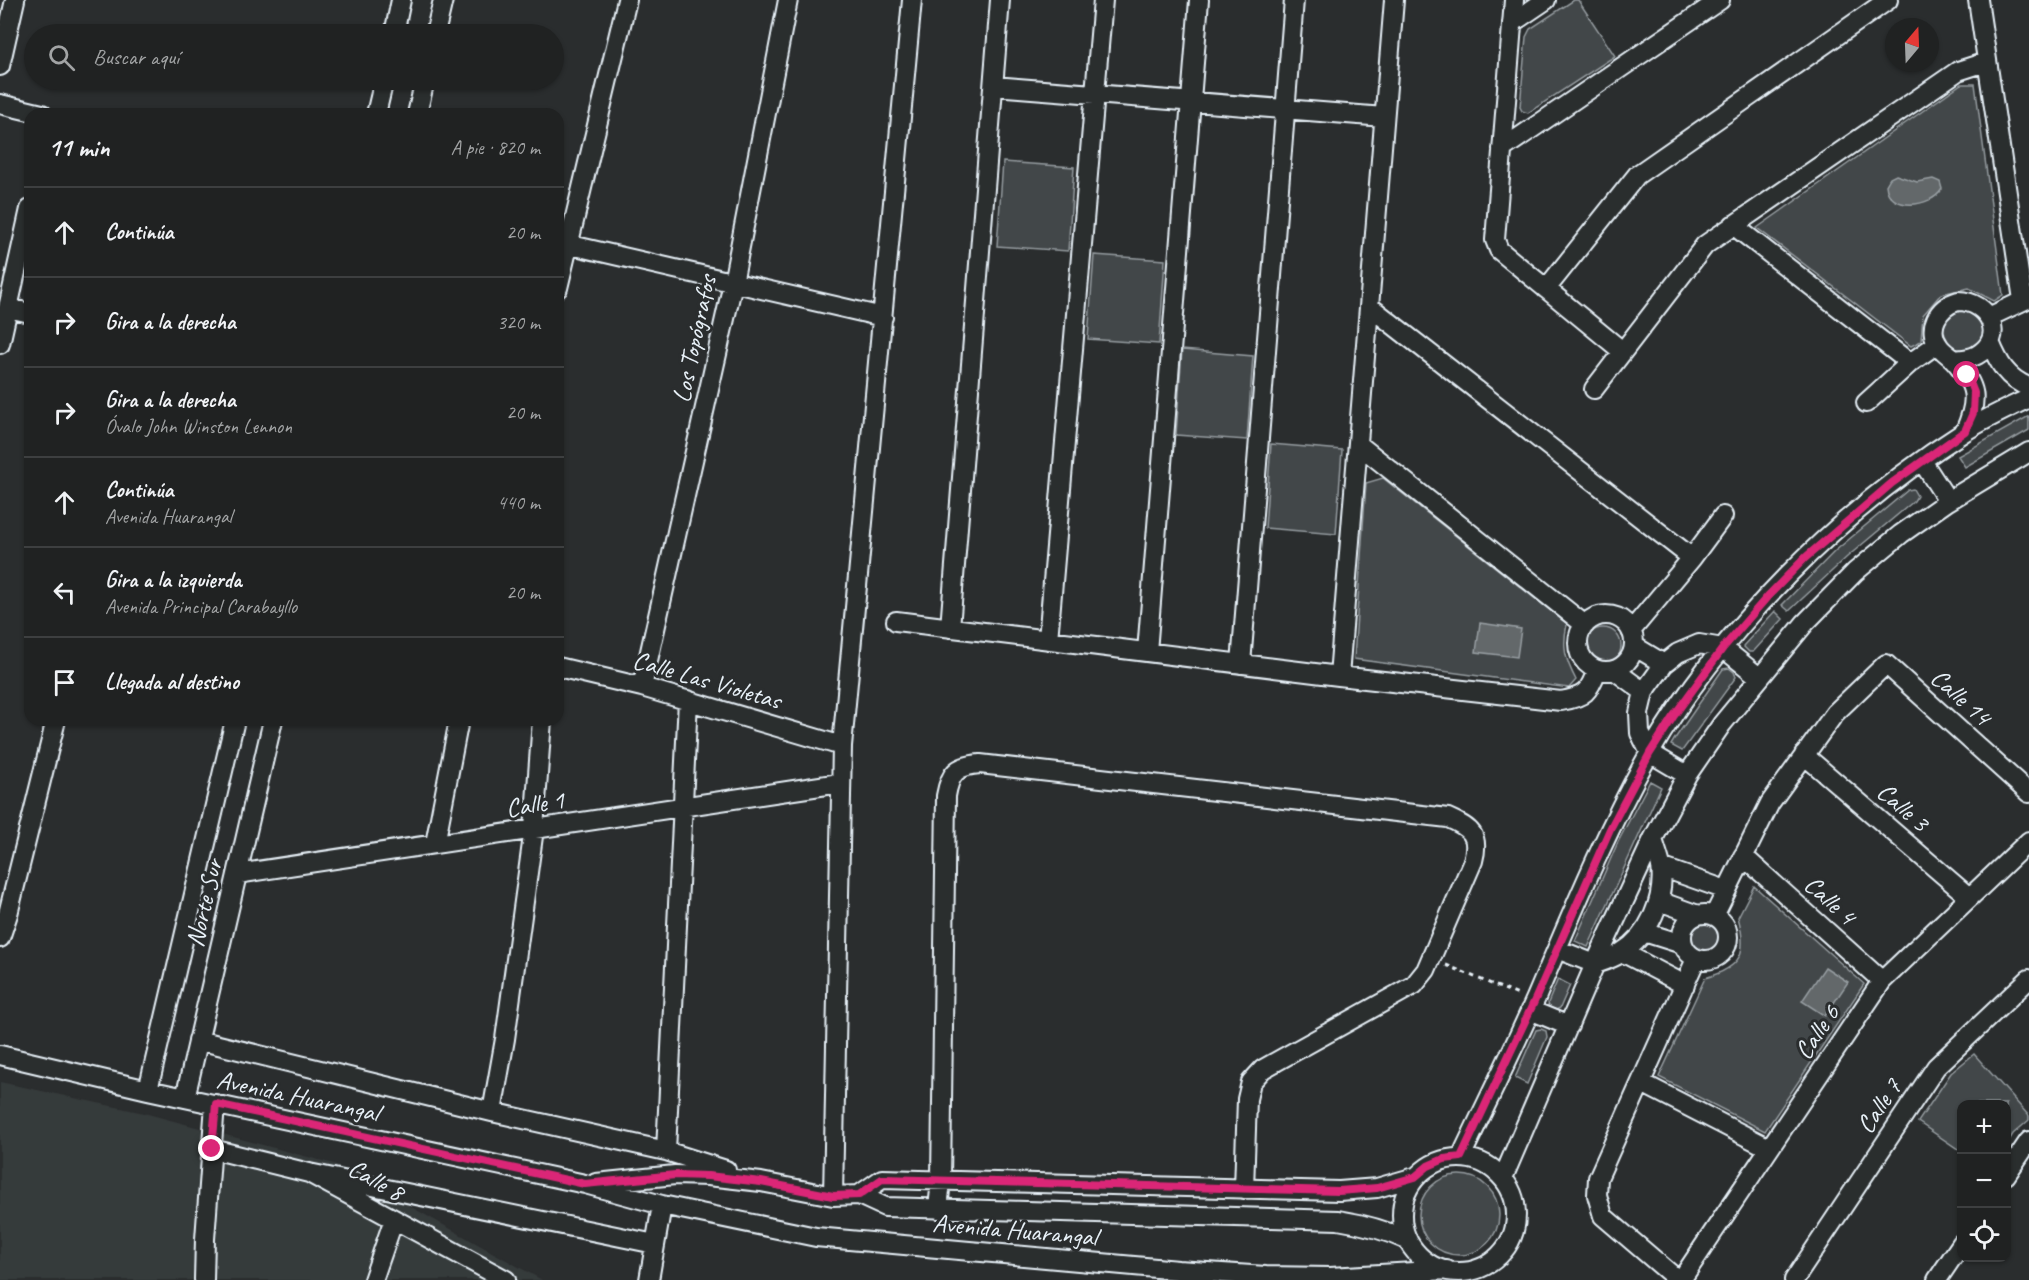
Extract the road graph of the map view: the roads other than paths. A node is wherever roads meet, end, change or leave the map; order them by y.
1 (15, 0) edge
2 (401, 0) edge
3 (443, 0) edge
4 (627, 0) edge
5 (788, 0) edge
6 (912, 0) edge
7 (1000, 0) edge
8 (1103, 0) edge
9 (1199, 0) edge
10 (1294, 0) edge
11 (1394, 0) edge
12 (1514, 0) edge
13 (1546, 0) edge
14 (1720, 0) edge
15 (1888, 0) edge
16 (1978, 0) edge
17 (1512, 23) junction
18 (396, 24) edge
19 (437, 24) edge
20 (1986, 62) junction
21 (0, 66) edge
22 (993, 86) junction
23 (382, 90) edge
24 (423, 90) edge
25 (1096, 94) junction
26 (1191, 102) junction
27 (0, 104) edge
28 (377, 108) edge
29 (418, 108) edge
30 (24, 110) edge
31 (1285, 110) junction
32 (1384, 117) junction
33 (1502, 149) junction
34 (1733, 225) junction
35 (24, 236) edge
36 (564, 239) edge
37 (564, 243) edge
38 (733, 283) junction
39 (1546, 289) junction
40 (2026, 299) edge
41 (1369, 306) junction
42 (8, 308) junction
43 (24, 312) edge
44 (883, 317) junction
45 (1989, 317) junction
46 (1990, 342) junction
47 (0, 344) edge
48 (1938, 344) junction
49 (1622, 351) junction
50 (1954, 360) junction
51 (1910, 363) junction
52 (2029, 387) edge
53 (1594, 389) dead end
54 (2029, 398) edge
55 (1866, 403) dead end
56 (1965, 431) junction
57 (1358, 444) junction
58 (2029, 452) edge
59 (1922, 461) junction
60 (1948, 501) junction
61 (1723, 516) dead end
62 (1692, 558) junction
63 (896, 621) dead end
64 (1585, 625) junction
65 (950, 628) junction
66 (1633, 639) junction
67 (1048, 640) junction
68 (1723, 648) junction
69 (1147, 652) junction
70 (1241, 664) junction
71 (1664, 664) junction
72 (564, 668) edge
73 (1606, 670) junction
74 (1339, 676) junction
75 (1759, 677) junction
76 (642, 687) junction
77 (1644, 692) junction
78 (688, 700) junction
79 (55, 726) edge
80 (234, 726) edge
81 (272, 726) edge
82 (458, 726) edge
83 (542, 726) edge
84 (842, 746) junction
85 (1650, 753) junction
86 (1804, 755) junction
87 (1687, 775) junction
88 (840, 783) junction
89 (2029, 793) edge
90 (684, 807) junction
91 (534, 830) junction
92 (1653, 838) junction
93 (2029, 841) edge
94 (435, 844) junction
95 (1743, 856) junction
96 (1661, 867) junction
97 (237, 874) junction
98 (1726, 891) junction
99 (1969, 897) junction
100 (1659, 901) junction
101 (1706, 916) junction
102 (1644, 932) junction
103 (0, 938) edge
104 (1682, 944) junction
105 (1557, 949) junction
106 (1622, 952) junction
107 (1696, 959) junction
108 (1595, 964) junction
109 (2029, 979) edge
110 (1882, 981) junction
111 (1685, 985) junction
112 (1532, 1006) junction
113 (1569, 1026) junction
114 (198, 1040) junction
115 (0, 1054) edge
116 (1642, 1083) junction
117 (148, 1090) junction
118 (185, 1098) junction
119 (216, 1104) junction
120 (492, 1112) junction
121 (2029, 1141) edge
122 (1769, 1148) junction
123 (212, 1149) junction
124 (666, 1151) junction
125 (1461, 1157) junction
126 (2011, 1169) edge
127 (309, 1173) junction
128 (1415, 1177) junction
129 (1503, 1178) junction
130 (941, 1180) junction
131 (761, 1182) junction
132 (585, 1184) junction
133 (1244, 1189) junction
134 (859, 1195) junction
135 (833, 1196) junction
136 (662, 1205) junction
137 (939, 1209) junction
138 (394, 1219) junction
139 (1407, 1240) junction
140 (655, 1244) junction
141 (1957, 1250) edge
142 (1454, 1274) edge
143 (204, 1280) edge
144 (373, 1280) edge
145 (506, 1280) edge
146 (649, 1280) edge
147 (1679, 1280) edge
148 (1794, 1280) edge
149 (1937, 1280) edge

1 - 21 street
2 - 18 street
3 - 19 street
4 - 36 street
5 - 38 street, Los Topógrafos
6 - 44 street
7 - 22 street
8 - 25 street
9 - 26 street
10 - 31 street
11 - 32 street
12 - 17 street
13 - 17 street
14 - 33 street
15 - 39 street
16 - 20 street
17 - 33 street
20 - 34 street
20 - 40 street
22 - 25 street
22 - 65 street
23 - 28 street
24 - 29 street
25 - 26 street
25 - 67 street
26 - 31 street
26 - 69 street
27 - 30 street
31 - 32 street
31 - 70 street
32 - 41 street
33 - 39 street
34 - 49 street
34 - 51 street
35 - 42 street
37 - 38 street
38 - 44 street
38 - 76 street, Los Topógrafos
39 - 49 street
40 - 45 street
41 - 57 street
41 - 62 street
42 - 43 street
42 - 47 street
44 - 84 street
45 - 46 street
45 - 48 street
46 - 50 street
46 - 52 street
48 - 50 street
48 - 51 street
49 - 53 street
50 - 56 street
51 - 55 street
54 - 56 street
56 - 59 street
57 - 64 street
57 - 74 street
58 - 60 street
59 - 60 street
59 - 68 street
60 - 75 street
61 - 62 street
62 - 66 street
63 - 65 street
64 - 66 street
64 - 73 street
65 - 67 street
66 - 71 street
66 - 73 street
67 - 69 street
68 - 71 street
68 - 75 street
68 - 85 street
69 - 70 street
70 - 74 street
71 - 77 street
72 - 76 street, Calle Las Violetas
73 - 74 street
73 - 77 street
75 - 87 street
76 - 78 street, Calle Las Violetas
77 - 85 street
78 - 84 street, Calle Las Violetas
78 - 90 street
79 - 103 street
80 - 117 street, Norte Sur
81 - 97 street, Norte Sur
82 - 94 street
83 - 91 street
84 - 88 street
85 - 87 street
85 - 105 street
86 - 89 street, Calle 14
86 - 95 street
86 - 99 street, Calle 3
87 - 92 street
88 - 90 street, Calle 1
88 - 135 street
90 - 91 street, Calle 1
90 - 124 street
91 - 94 street, Calle 1
91 - 120 street
92 - 96 street
92 - 108 street
93 - 99 street, Calle 6
94 - 97 street, Calle 1
95 - 98 street
95 - 110 street, Calle 4
96 - 98 street
96 - 100 street
97 - 114 street, Norte Sur
98 - 101 street
99 - 110 street, Calle 6
100 - 101 street
100 - 102 street
101 - 104 street
101 - 107 street
102 - 104 street
102 - 106 street
104 - 107 street
105 - 108 street
105 - 112 street
106 - 108 street
106 - 111 street
107 - 111 street
108 - 113 street
109 - 148 street, Calle 7
110 - 122 street, Calle 6
111 - 116 street
112 - 113 street
112 - 125 street
113 - 129 street
114 - 118 street, Norte Sur
114 - 120 street
115 - 117 street, Avenida Huarangal
116 - 122 street
116 - 147 street
117 - 118 street, Avenida Huarangal
118 - 119 street, Avenida Huarangal
119 - 123 street
119 - 132 street, Avenida Huarangal
120 - 124 street
121 - 126 street
122 - 147 street, Calle 6
123 - 127 street, Calle 8
123 - 143 street
124 - 131 street
125 - 128 street
125 - 129 street
127 - 138 street, Calle 8
127 - 140 street
128 - 133 street, Avenida Huarangal
128 - 139 street
129 - 142 street
130 - 133 street, Avenida Huarangal
130 - 133 street
130 - 134 street, Avenida Huarangal
130 - 137 street
131 - 132 street, Avenida Huarangal
131 - 135 street, Avenida Huarangal
132 - 136 street, Avenida Huarangal
134 - 135 street, Avenida Huarangal
134 - 137 street, Avenida Huarangal
136 - 140 street
136 - 142 street, Avenida Huarangal
137 - 139 street, Avenida Huarangal
138 - 144 street
138 - 145 street, Calle 8
139 - 142 street
140 - 146 street
141 - 149 street

